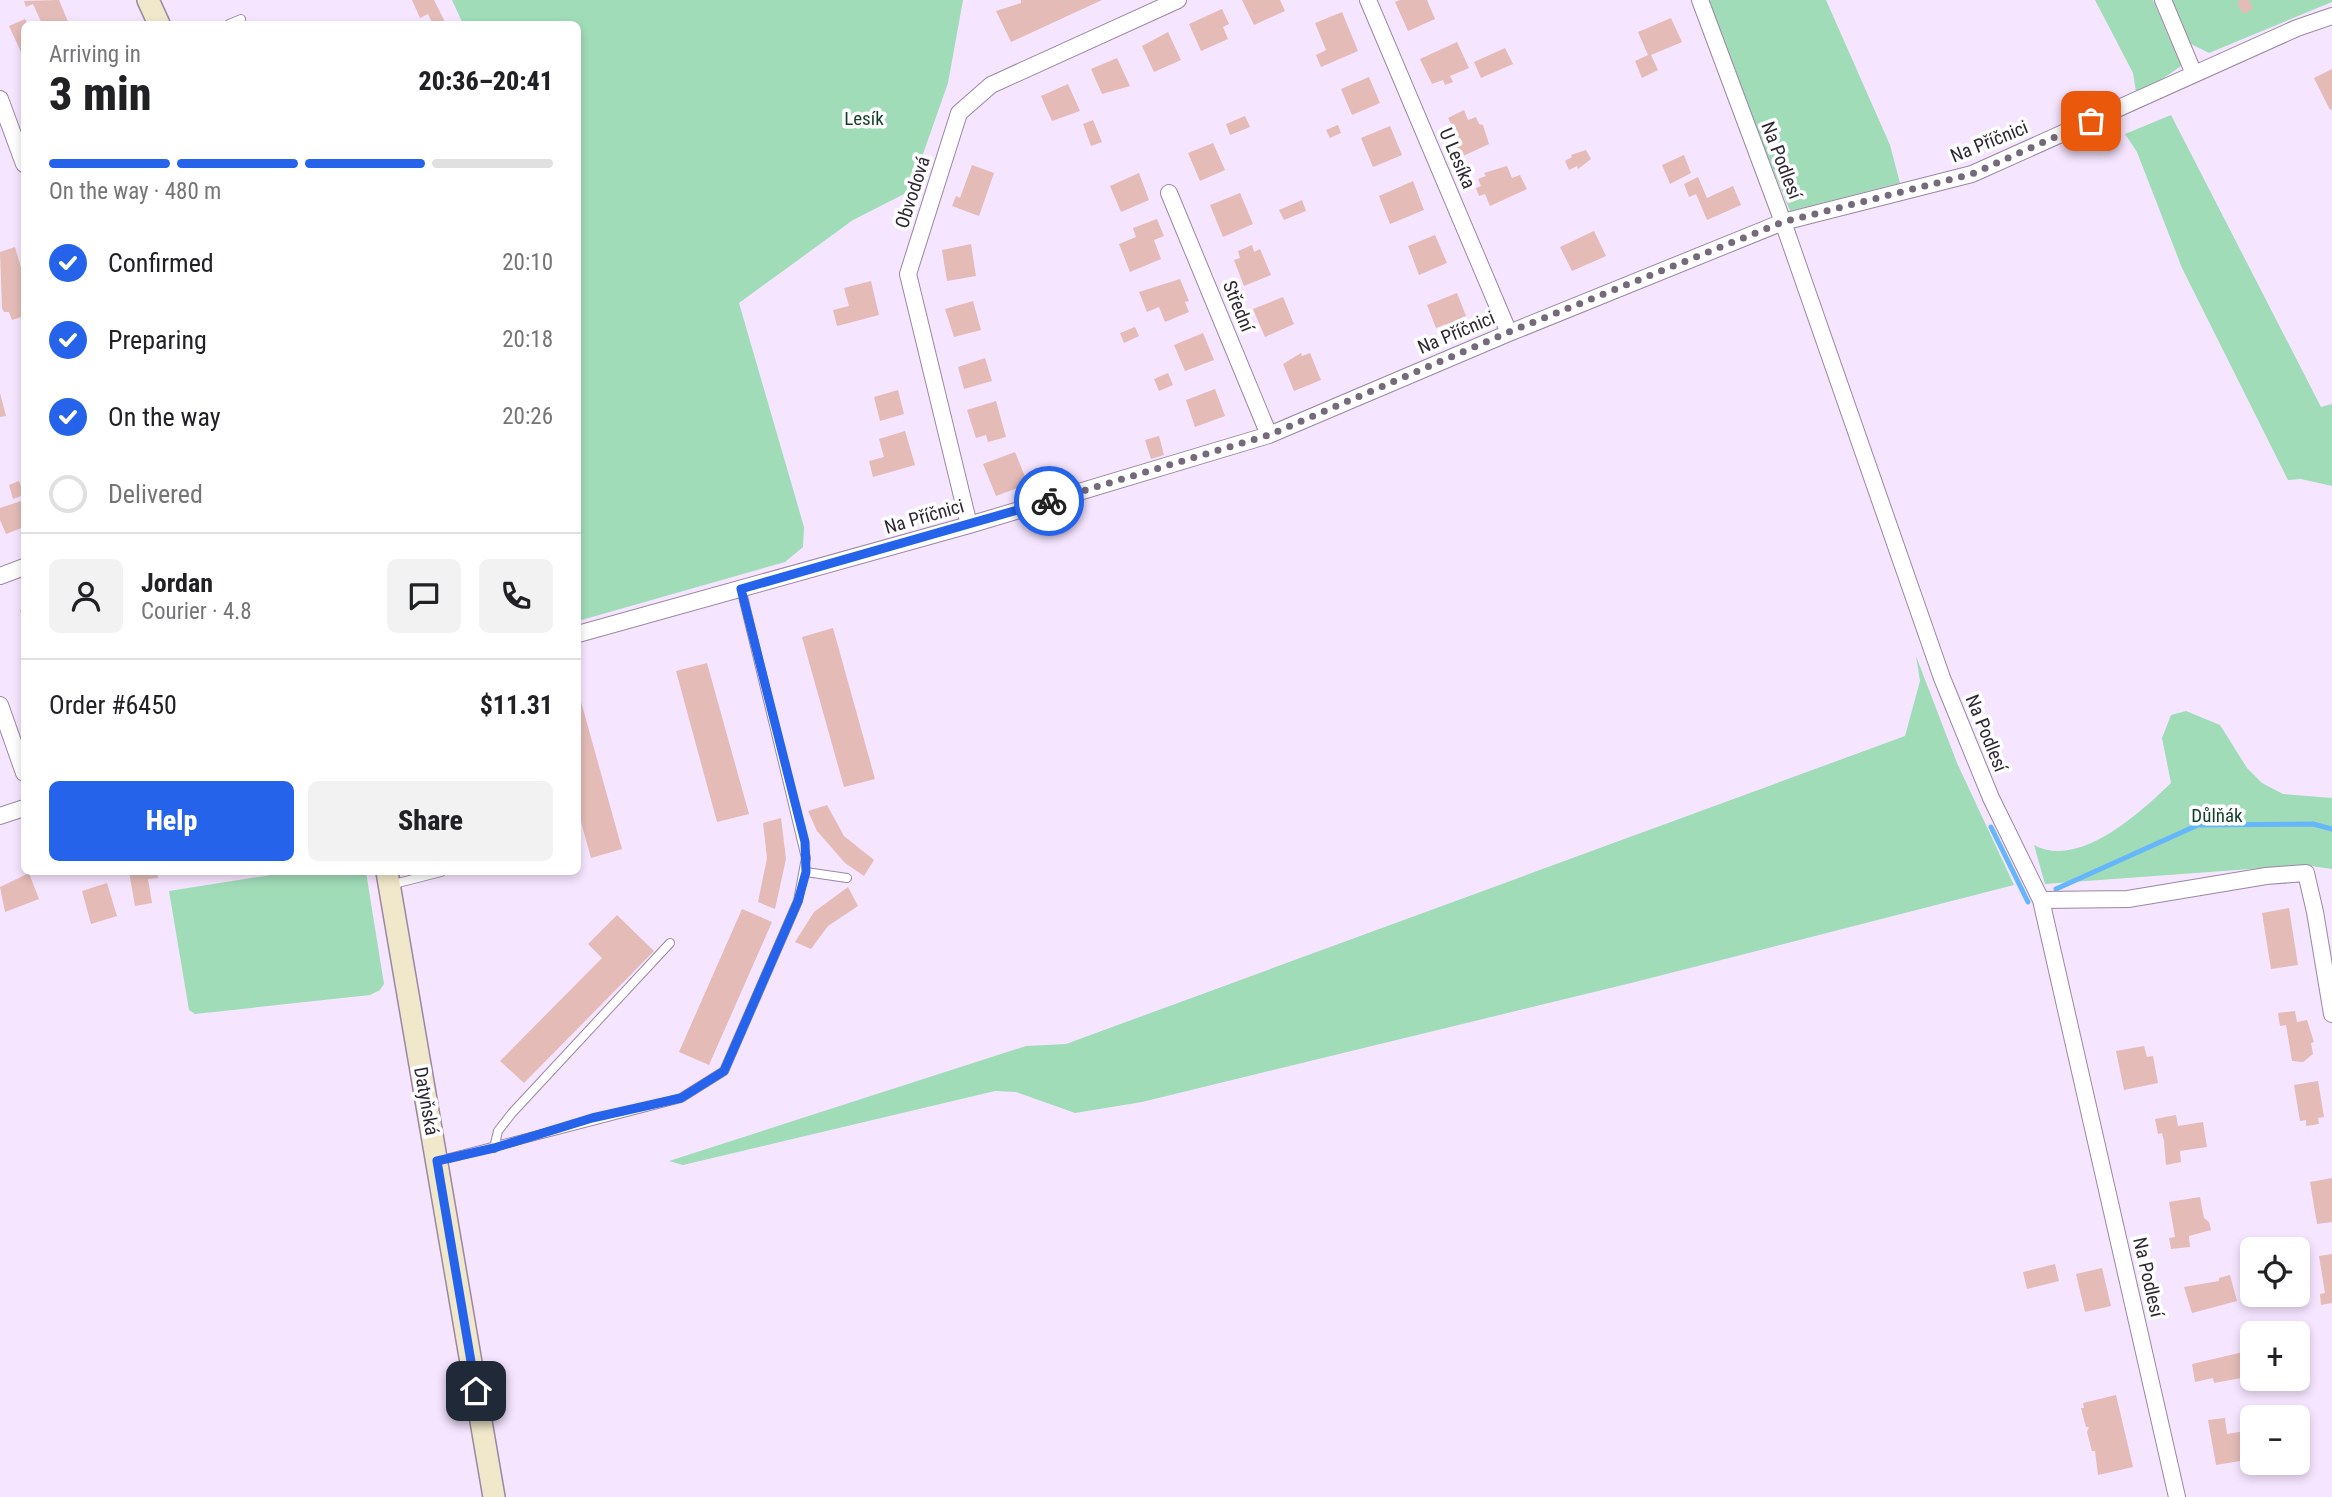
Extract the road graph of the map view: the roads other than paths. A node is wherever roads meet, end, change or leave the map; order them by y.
1 (148, 0) edge
2 (1178, 0) edge
3 (1368, 0) edge
4 (1700, 0) edge
5 (2163, 0) edge
6 (2332, 16) edge
7 (240, 19) dead end
8 (158, 21) edge
9 (236, 21) edge
10 (2194, 74) junction
11 (0, 99) edge
12 (21, 156) edge
13 (1169, 193) dead end
14 (1783, 222) junction
15 (1509, 332) junction
16 (1269, 435) junction
17 (969, 525) junction
18 (21, 567) edge
19 (0, 576) edge
20 (741, 589) junction
21 (581, 633) edge
22 (0, 705) edge
23 (21, 764) edge
24 (21, 809) edge
25 (0, 816) edge
26 (806, 872) junction
27 (414, 875) edge
28 (388, 878) edge
29 (848, 878) dead end
30 (2041, 900) junction
31 (670, 943) dead end
32 (2332, 1014) edge
33 (494, 1148) junction
34 (437, 1161) junction
35 (494, 1497) edge
36 (2178, 1497) edge

1 - 8 main road
2 - 17 street, Obvodová
3 - 15 street, U Lesíka
4 - 14 street, Na Podlesí
5 - 10 street
6 - 10 street, Na Příčnici
7 - 9 lane
10 - 14 street, Na Příčnici
11 - 12 street
13 - 16 street, Střední
14 - 15 street, Na Příčnici
14 - 30 street, Na Podlesí
15 - 16 street, Na Příčnici
16 - 17 street, Na Příčnici
17 - 20 street, Na Příčnici
18 - 19 street
20 - 21 street, Na Příčnici
20 - 26 lane
22 - 23 street
24 - 25 street
26 - 29 lane
26 - 33 lane
27 - 28 lane
28 - 34 main road, Datyňská
30 - 32 street
30 - 36 street, Na Podlesí
31 - 33 lane
33 - 34 lane
34 - 35 main road, Datyňská

